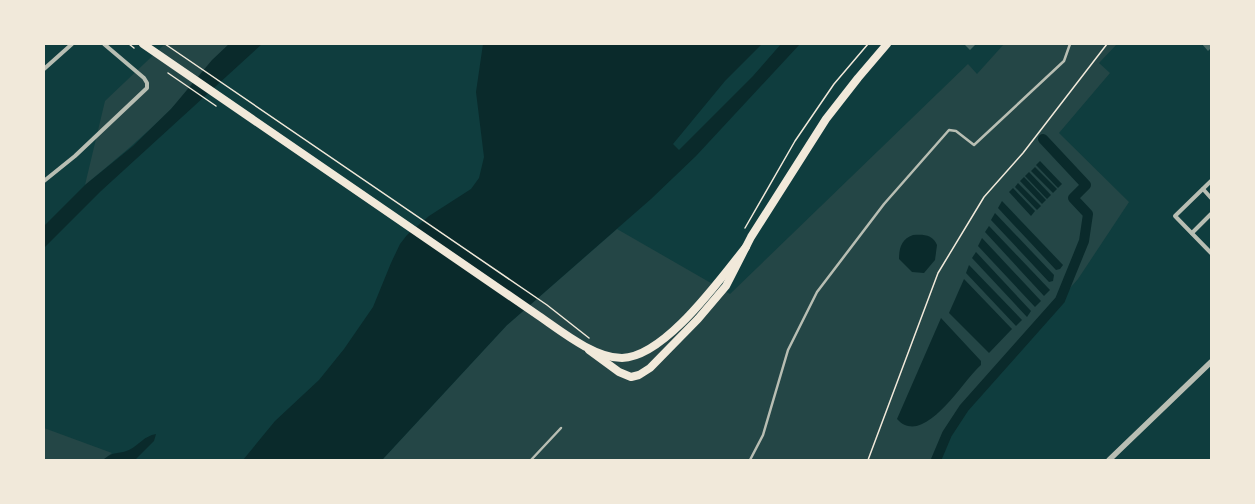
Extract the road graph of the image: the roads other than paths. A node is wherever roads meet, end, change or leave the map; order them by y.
1 (72, 44) edge
2 (104, 44) edge
3 (143, 44) edge
4 (887, 44) edge
5 (1070, 44) edge
6 (44, 69) edge
7 (44, 181) edge
8 (1211, 181) edge
9 (1203, 189) junction
10 (1211, 198) edge
11 (1211, 214) edge
12 (1192, 233) junction
13 (746, 247) junction
14 (1211, 253) edge
15 (587, 348) junction
16 (1211, 362) edge
17 (561, 428) dead end
18 (530, 460) edge
19 (750, 460) edge
20 (1109, 460) edge

1 - 6 street
2 - 7 street
3 - 15 highway
4 - 13 highway
5 - 19 lane
8 - 9 street
9 - 10 street
9 - 12 street
11 - 12 street
12 - 14 street
13 - 15 highway
13 - 15 highway
16 - 20 street
17 - 18 lane

